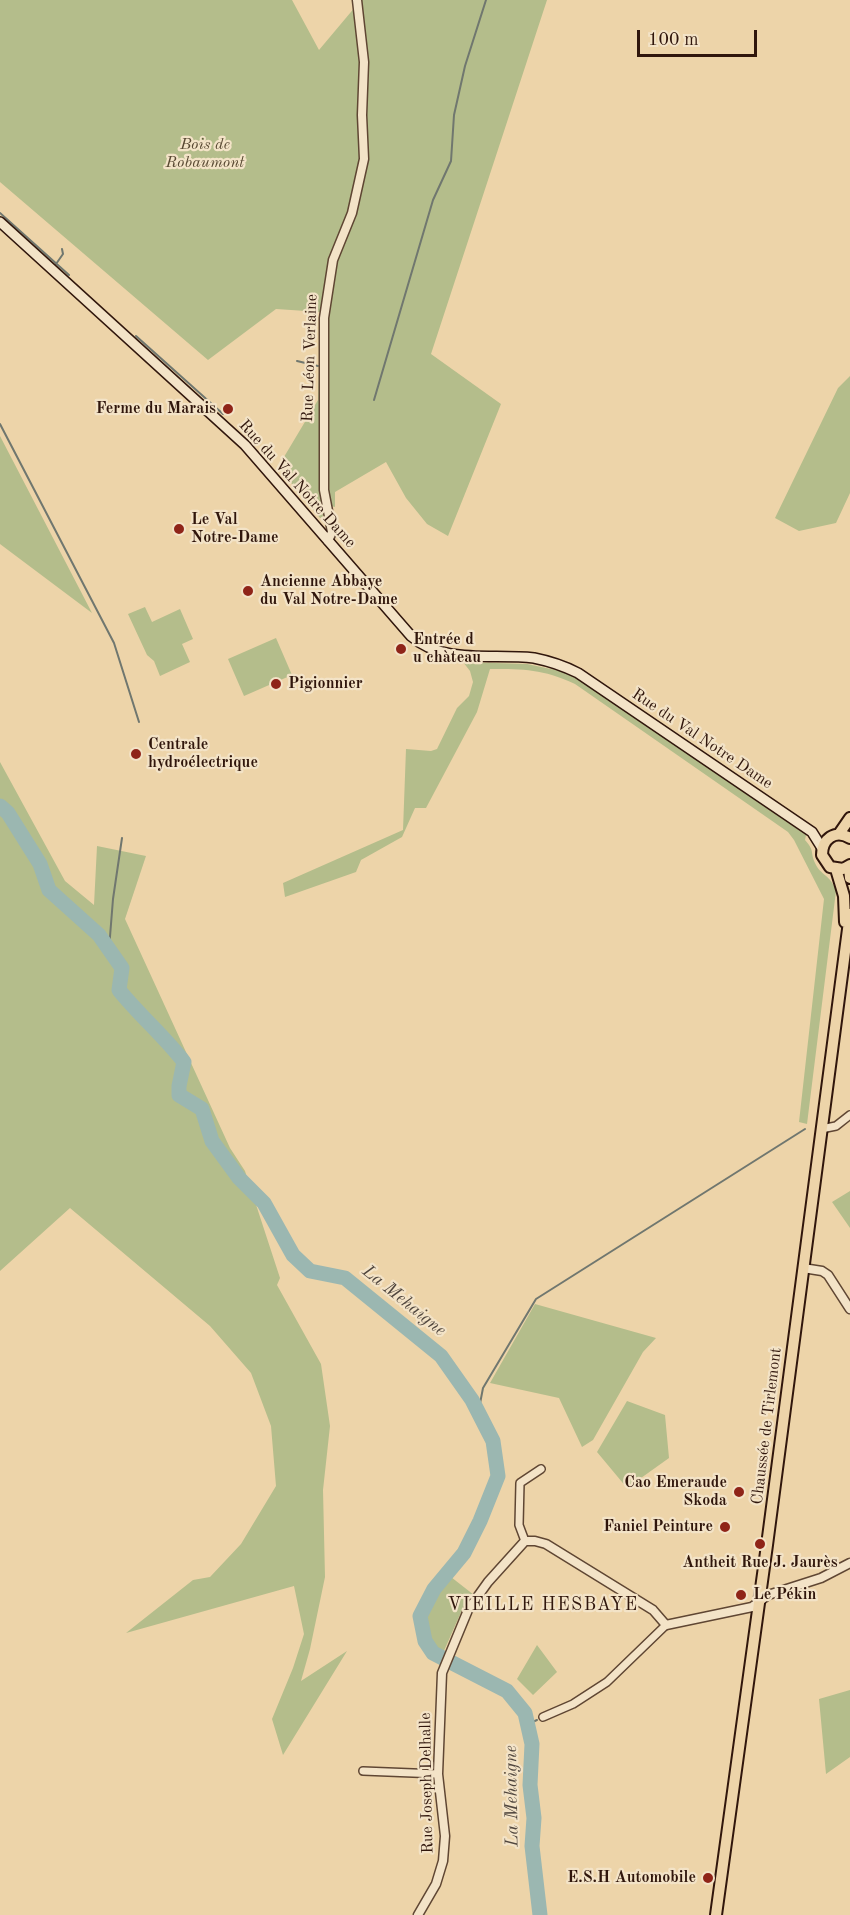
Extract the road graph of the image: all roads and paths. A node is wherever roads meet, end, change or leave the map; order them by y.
1 (357, 0) edge
2 (0, 222) edge
3 (328, 541) junction
4 (850, 818) edge
5 (812, 832) junction
6 (840, 836) edge
7 (822, 848) junction
8 (849, 866) edge
9 (836, 869) junction
10 (850, 878) edge
11 (850, 914) edge
12 (846, 940) junction
13 (850, 1115) edge
14 (821, 1129) junction
15 (802, 1268) junction
16 (850, 1309) edge
17 (541, 1469) dead end
18 (525, 1541) junction
19 (850, 1563) edge
20 (758, 1603) junction
21 (666, 1625) junction
22 (543, 1717) dead end
23 (363, 1771) dead end
24 (438, 1774) junction
25 (418, 1915) edge
26 (716, 1915) edge

1 - 3 street, Rue Léon Verlaine
2 - 3 main road, Rue du Val Notre Dame
3 - 5 main road, Rue du Val Notre Dame
4 - 6 main road
5 - 6 main road, Rue du Val Notre Dame
5 - 7 main road, Rue du Val Notre Dame
6 - 7 main road
7 - 9 main road, Chaussée de Tirlemont
8 - 9 main road
8 - 10 main road
9 - 12 main road, Chaussée de Tirlemont
11 - 12 main road, Chaussée de Tirlemont
12 - 14 main road, Chaussée de Tirlemont
13 - 14 street
14 - 15 main road, Chaussée de Tirlemont
15 - 16 street
15 - 20 main road, Chaussée de Tirlemont
17 - 18 street
18 - 21 street
18 - 24 street, Rue Joseph Delhalle
19 - 20 street
20 - 21 street
20 - 26 main road, Chaussée de Tirlemont
21 - 22 street
23 - 24 street
24 - 25 street, Rue Joseph Delhalle

